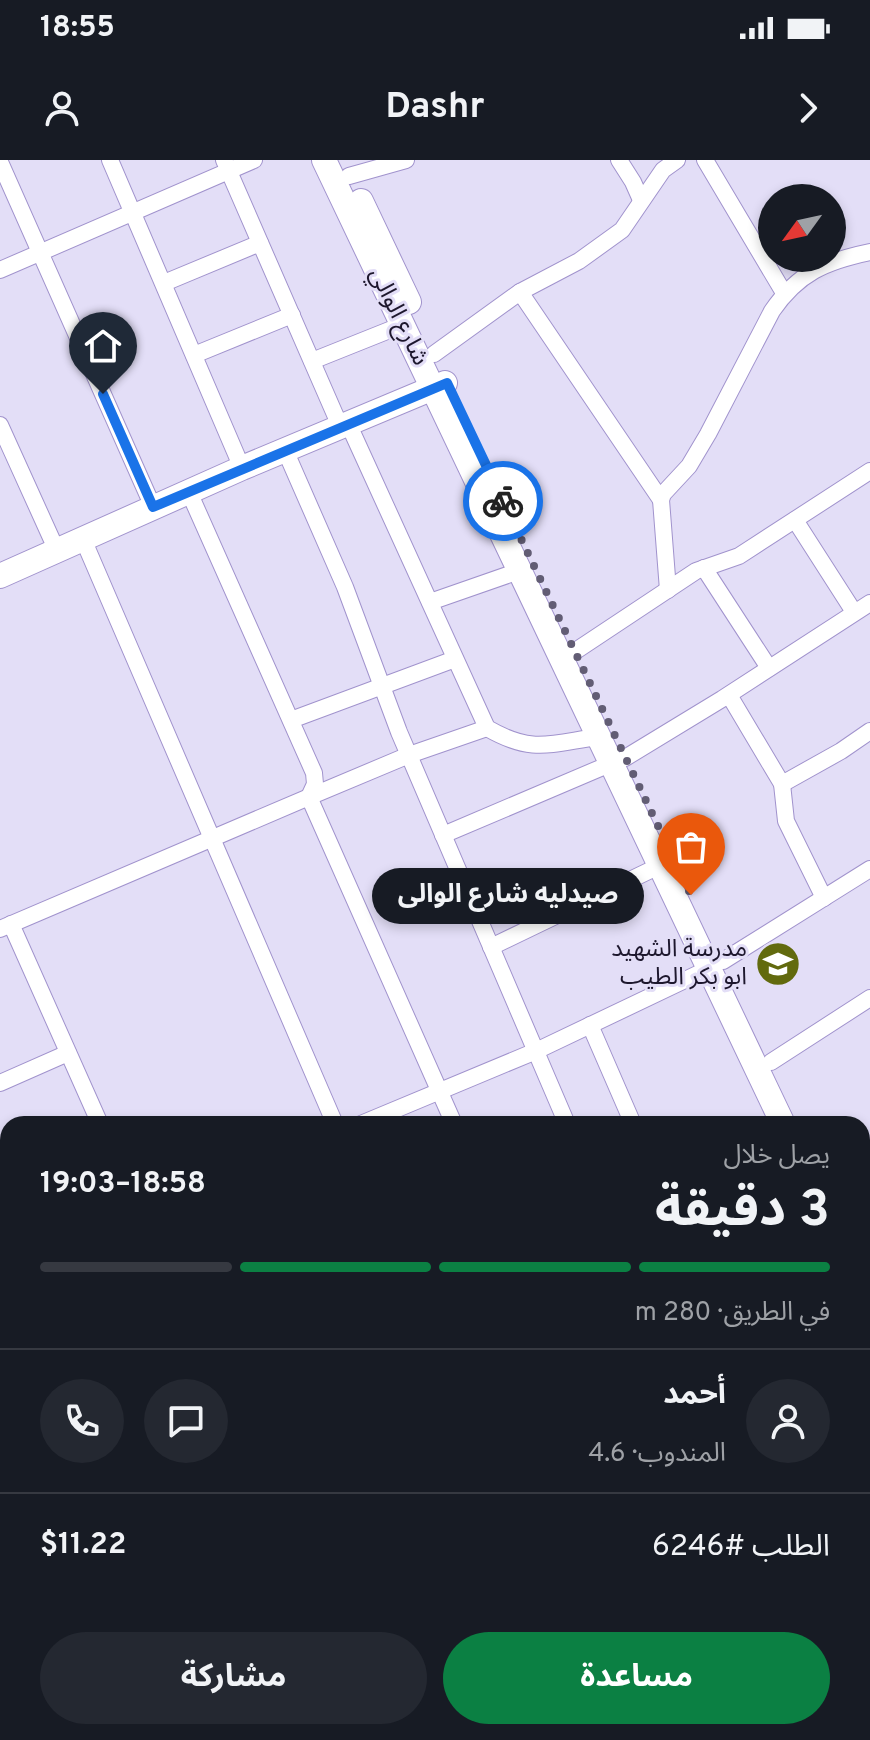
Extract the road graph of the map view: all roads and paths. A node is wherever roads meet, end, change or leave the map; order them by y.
1 (110, 160) edge
2 (254, 160) edge
3 (324, 160) edge
4 (406, 160) edge
5 (619, 160) edge
6 (677, 160) edge
7 (705, 160) edge
8 (0, 162) edge
9 (226, 165) edge
10 (346, 168) edge
11 (641, 200) junction
12 (133, 212) junction
13 (260, 243) junction
14 (870, 252) edge
15 (40, 253) junction
16 (0, 270) edge
17 (164, 283) junction
18 (520, 292) junction
19 (784, 293) junction
20 (292, 315) junction
21 (402, 325) junction
22 (434, 354) junction
23 (194, 355) junction
24 (312, 361) junction
25 (440, 386) junction
26 (0, 425) edge
27 (344, 425) junction
28 (285, 450) junction
29 (242, 468) junction
30 (870, 471) edge
31 (189, 492) junction
32 (661, 500) junction
33 (153, 507) junction
34 (795, 520) junction
35 (83, 539) junction
36 (57, 551) junction
37 (704, 568) junction
38 (519, 571) junction
39 (0, 576) edge
40 (668, 590) junction
41 (430, 602) junction
42 (870, 603) edge
43 (854, 612) junction
44 (574, 652) junction
45 (455, 659) junction
46 (769, 668) junction
47 (382, 685) junction
48 (729, 695) junction
49 (291, 720) junction
50 (487, 728) junction
51 (870, 731) edge
52 (597, 737) junction
53 (409, 755) junction
54 (618, 761) junction
55 (782, 784) junction
56 (309, 797) junction
57 (443, 835) junction
58 (213, 839) junction
59 (659, 866) junction
60 (870, 869) edge
61 (824, 898) junction
62 (6, 926) edge
63 (491, 947) junction
64 (715, 965) junction
65 (868, 1003) edge
66 (590, 1025) junction
67 (536, 1051) junction
68 (68, 1053) junction
69 (771, 1062) junction
70 (0, 1083) edge
71 (440, 1092) junction
72 (96, 1116) edge
73 (332, 1116) edge
74 (381, 1116) edge
75 (450, 1116) edge
76 (564, 1116) edge
77 (630, 1116) edge
78 (780, 1116) edge
79 (795, 1116) edge

1 - 12 street
2 - 9 street
3 - 21 street, شارع الوالي
4 - 10 street
5 - 11 street
6 - 11 street
7 - 19 street
8 - 15 street
9 - 12 street
9 - 13 street
10 - 22 street, شارع الوالي
11 - 18 street
12 - 15 street
12 - 17 street
13 - 17 street
13 - 20 street
14 - 19 street
15 - 16 street
15 - 33 street
17 - 23 street
18 - 22 street
18 - 32 street
19 - 32 street
20 - 23 street
20 - 24 street
21 - 24 street
21 - 25 street, شارع الوالي
22 - 25 street, شارع الوالي
23 - 29 street
24 - 27 street
25 - 27 street
25 - 38 street, شارع الوالي
25 - 44 street, شارع الوالي
26 - 36 street
27 - 28 street
27 - 41 street
28 - 29 street
28 - 47 street
29 - 31 street
30 - 34 street
31 - 33 street
31 - 49 street
32 - 40 street
33 - 35 street
34 - 37 street
34 - 43 street
35 - 36 street
35 - 58 street
36 - 39 street
37 - 40 street
37 - 46 street
38 - 41 street
38 - 52 street, شارع الوالي
40 - 44 street
41 - 45 street
42 - 43 street
43 - 46 street
44 - 54 street, شارع الوالي
45 - 47 street
45 - 50 street
46 - 48 street
47 - 49 street
47 - 53 street
48 - 54 street
48 - 55 street
49 - 56 street
50 - 52 street
50 - 53 street
51 - 55 street
52 - 54 street, شارع الوالي
53 - 56 street
53 - 57 street
54 - 57 street
54 - 59 street, شارع الوالي
54 - 64 street, شارع الوالي
55 - 61 street
56 - 58 street
56 - 71 street
57 - 63 street
58 - 62 street
58 - 73 street
59 - 63 street
59 - 64 street, شارع الوالي
60 - 61 street
61 - 64 street
62 - 68 street
63 - 67 street
64 - 66 street
64 - 69 street, شارع الوالي
64 - 78 street, شارع الوالي
65 - 69 street
66 - 67 street
66 - 77 street
67 - 71 street
67 - 76 street
68 - 70 street
68 - 72 street
69 - 79 street, شارع الوالي
71 - 74 street
71 - 75 street

